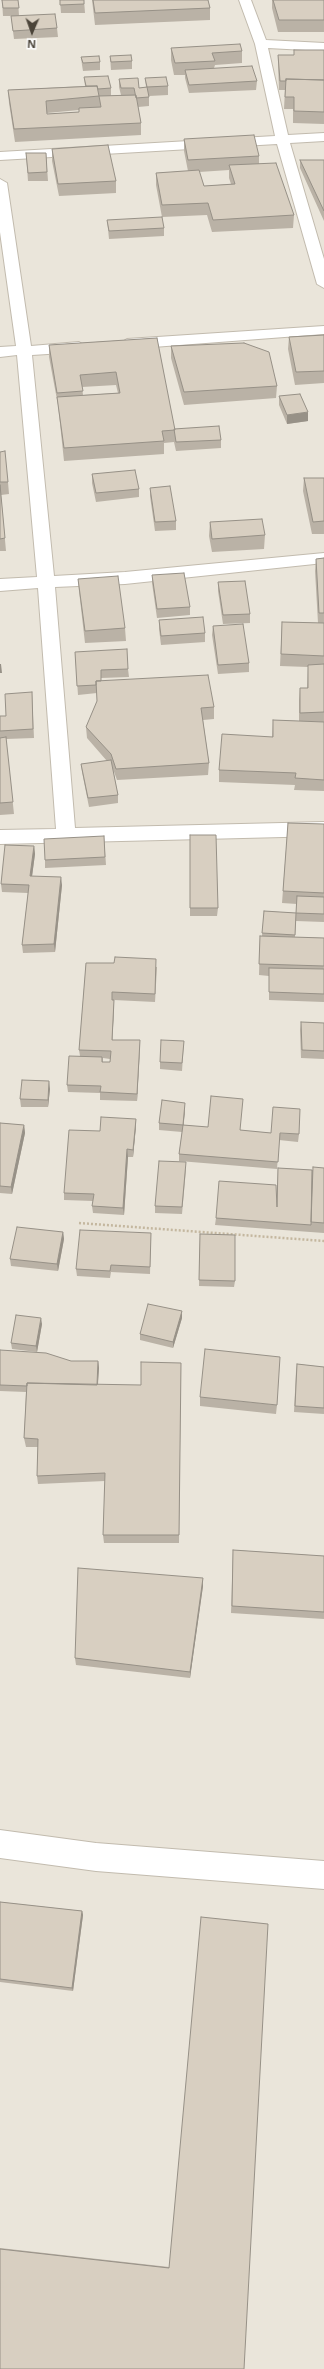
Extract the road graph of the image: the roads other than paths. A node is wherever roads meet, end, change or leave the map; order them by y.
1 (245, 0) edge
2 (261, 44) junction
3 (324, 47) edge
4 (324, 137) edge
5 (282, 139) junction
6 (0, 156) edge
7 (0, 183) edge
8 (324, 284) edge
9 (324, 330) edge
10 (111, 345) edge
11 (95, 346) edge
12 (24, 351) junction
13 (0, 352) edge
14 (324, 558) edge
15 (46, 580) junction
16 (0, 585) edge
17 (324, 830) edge
18 (66, 834) junction
19 (0, 837) edge
20 (0, 1844) edge
21 (324, 1875) edge

1 - 2 street
2 - 3 street
2 - 5 street
4 - 5 street
5 - 6 street
5 - 8 street
7 - 12 street
9 - 10 street
11 - 12 street
12 - 13 street
12 - 15 street
14 - 15 street
15 - 16 street
15 - 18 street
17 - 18 street
18 - 19 street
20 - 21 street

